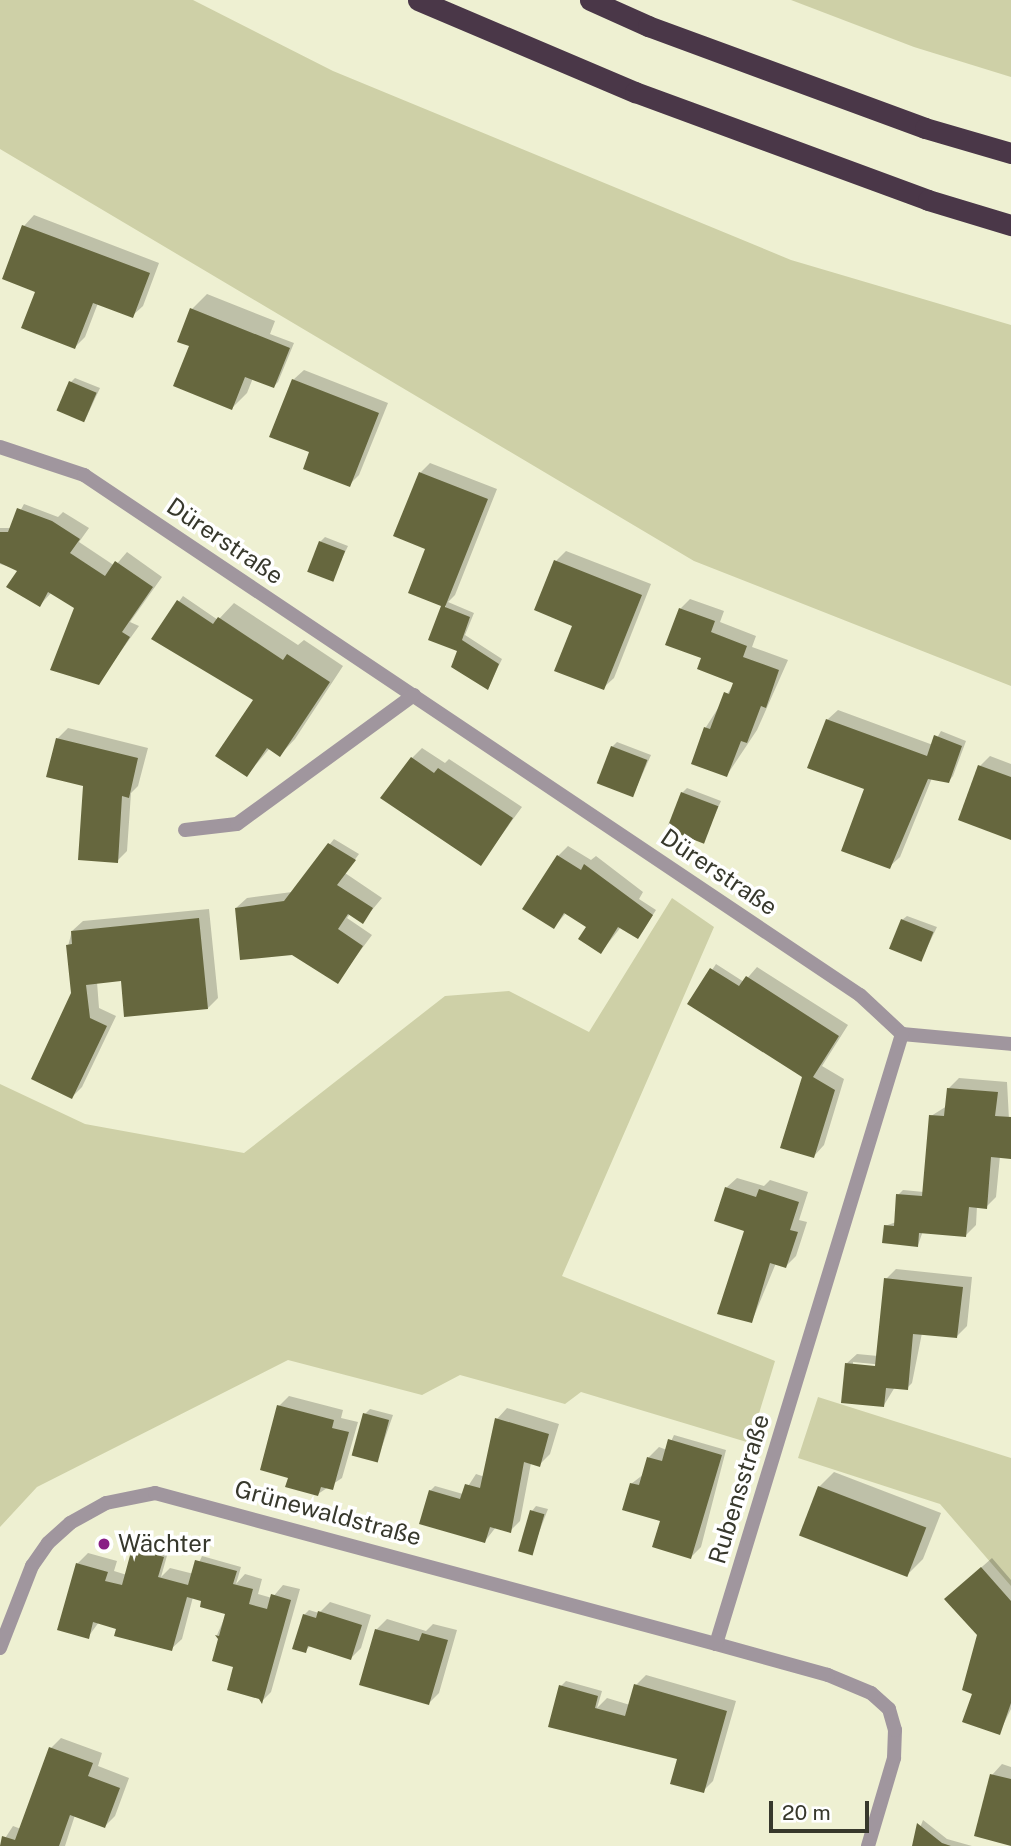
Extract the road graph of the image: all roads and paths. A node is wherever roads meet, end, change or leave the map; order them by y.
1 (418, 0) edge
2 (590, 0) edge
3 (1011, 153) edge
4 (1011, 225) edge
5 (0, 447) edge
6 (414, 695) junction
7 (185, 830) dead end
8 (901, 1034) junction
9 (1011, 1044) edge
10 (716, 1644) junction
11 (0, 1648) edge
12 (867, 1846) edge

1 - 4 highway
2 - 3 highway
5 - 6 street, Dürerstraße
6 - 7 street
6 - 8 street, Dürerstraße
8 - 9 street
8 - 10 street, Rubensstraße
10 - 11 street, Grünewaldstraße
10 - 12 street

